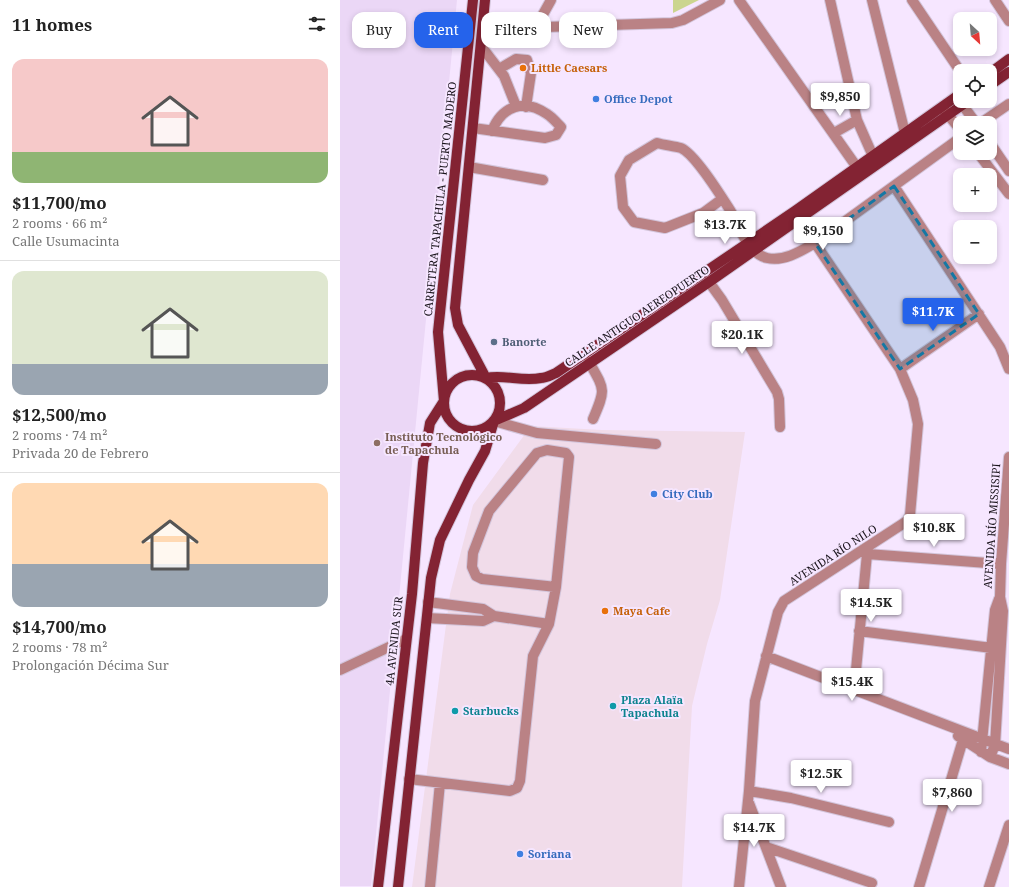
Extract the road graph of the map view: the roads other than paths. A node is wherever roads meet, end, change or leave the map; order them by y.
1 (473, 0) edge
2 (485, 0) edge
3 (551, 0) edge
4 (720, 0) edge
5 (739, 0) edge
6 (822, 0) edge
7 (830, 0) edge
8 (872, 0) edge
9 (912, 0) edge
10 (995, 0) edge
11 (484, 12) edge
12 (544, 12) edge
13 (834, 16) junction
14 (1009, 21) edge
15 (551, 27) edge
16 (481, 46) edge
17 (483, 48) edge
18 (1009, 59) edge
19 (955, 64) edge
20 (997, 68) edge
21 (499, 69) junction
22 (1009, 72) edge
23 (997, 80) edge
24 (1009, 104) edge
25 (953, 105) edge
26 (516, 106) junction
27 (526, 106) junction
28 (945, 111) junction
29 (991, 116) edge
30 (857, 120) junction
31 (953, 121) edge
32 (473, 128) junction
33 (492, 130) junction
34 (834, 133) junction
35 (908, 137) junction
36 (953, 143) edge
37 (997, 153) edge
38 (983, 160) edge
39 (875, 161) junction
40 (469, 166) junction
41 (859, 171) junction
42 (1009, 171) edge
43 (543, 180) dead end
44 (894, 186) junction
45 (1009, 194) edge
46 (722, 199) junction
47 (815, 242) junction
48 (751, 247) junction
49 (709, 282) junction
50 (979, 314) junction
51 (589, 362) junction
52 (900, 369) junction
53 (1009, 369) edge
54 (486, 378) junction
55 (444, 401) junction
56 (593, 419) dead end
57 (494, 421) junction
58 (780, 427) dead end
59 (537, 433) junction
60 (656, 444) dead end
61 (542, 451) junction
62 (1009, 457) edge
63 (1008, 478) edge
64 (865, 551) junction
65 (1001, 564) junction
66 (556, 587) junction
67 (428, 602) junction
68 (1002, 611) edge
69 (494, 616) junction
70 (427, 618) junction
71 (1002, 623) edge
72 (549, 624) junction
73 (859, 631) junction
74 (406, 639) junction
75 (992, 648) junction
76 (766, 656) junction
77 (340, 670) edge
78 (854, 692) junction
79 (964, 737) junction
80 (983, 740) junction
81 (995, 745) junction
82 (1009, 749) edge
83 (985, 755) junction
84 (1009, 764) edge
85 (409, 779) junction
86 (440, 783) junction
87 (748, 796) junction
88 (889, 822) dead end
89 (1008, 832) edge
90 (766, 847) junction
91 (872, 883) dead end
92 (378, 887) edge
93 (398, 887) edge
94 (430, 887) edge
95 (739, 887) edge
96 (781, 887) edge
97 (919, 887) edge
98 (989, 887) edge

1 - 55 main road, CARRETERA TAPACHULA - PUERTO MADERO
2 - 11 main road
3 - 12 street
4 - 15 street
5 - 34 street
6 - 13 street
7 - 13 street
8 - 35 street
9 - 19 street
10 - 14 street
13 - 30 street
16 - 32 main road
17 - 21 street
18 - 20 main road
21 - 26 street
21 - 27 street
22 - 23 main road
24 - 29 street
25 - 28 main road, CALLE ANTIGUO AEREOPUERTO
26 - 27 street
26 - 33 street
27 - 33 street
28 - 31 street
28 - 35 main road, CALLE ANTIGUO AEREOPUERTO
30 - 34 street
30 - 39 street
32 - 33 street
32 - 40 main road
34 - 41 street
35 - 39 main road, CALLE ANTIGUO AEREOPUERTO
36 - 44 street
37 - 42 street
38 - 45 street
39 - 41 main road, CALLE ANTIGUO AEREOPUERTO
40 - 43 street
40 - 54 main road
41 - 48 main road, CALLE ANTIGUO AEREOPUERTO
44 - 47 street
44 - 50 street
46 - 46 street
46 - 48 street
47 - 48 street
47 - 52 street, AVENIDA RÍO NILO
48 - 49 main road, CALLE ANTIGUO AEREOPUERTO
48 - 54 main road, CALLE ANTIGUO AEREOPUERTO
49 - 51 main road, CALLE ANTIGUO AEREOPUERTO
49 - 58 street
50 - 52 street
50 - 53 street
51 - 56 street
51 - 57 main road, CALLE ANTIGUO AEREOPUERTO
52 - 64 street, AVENIDA RÍO NILO
54 - 55 main road
54 - 57 main road
55 - 57 main road
55 - 74 main road, 4A AVENIDA SUR
57 - 59 street
57 - 67 main road
59 - 60 street
59 - 61 street
61 - 66 street
61 - 66 street
62 - 63 street, AVENIDA RÍO MISSISIPI
63 - 65 street, AVENIDA RÍO MISSISIPI
64 - 65 street
64 - 73 street
64 - 76 street, AVENIDA RÍO NILO
65 - 68 street, AVENIDA RÍO MISSISIPI
66 - 72 street
67 - 69 street
67 - 70 main road
68 - 71 street, AVENIDA RÍO MISSISIPI
69 - 70 street
69 - 72 street
70 - 85 main road
71 - 75 street
71 - 81 street
72 - 86 street
73 - 75 street
73 - 78 street
74 - 77 street
74 - 92 main road, 4A AVENIDA SUR
75 - 80 street
76 - 78 street
76 - 87 street, AVENIDA RÍO NILO
78 - 79 street
79 - 80 street
79 - 83 street
79 - 97 street
80 - 81 street
80 - 83 street
81 - 82 street
81 - 83 street
83 - 84 street
85 - 86 street
85 - 93 main road
86 - 94 street
87 - 88 street
87 - 90 street
87 - 95 street, AVENIDA RÍO NILO
89 - 98 street
90 - 91 street
90 - 96 street

